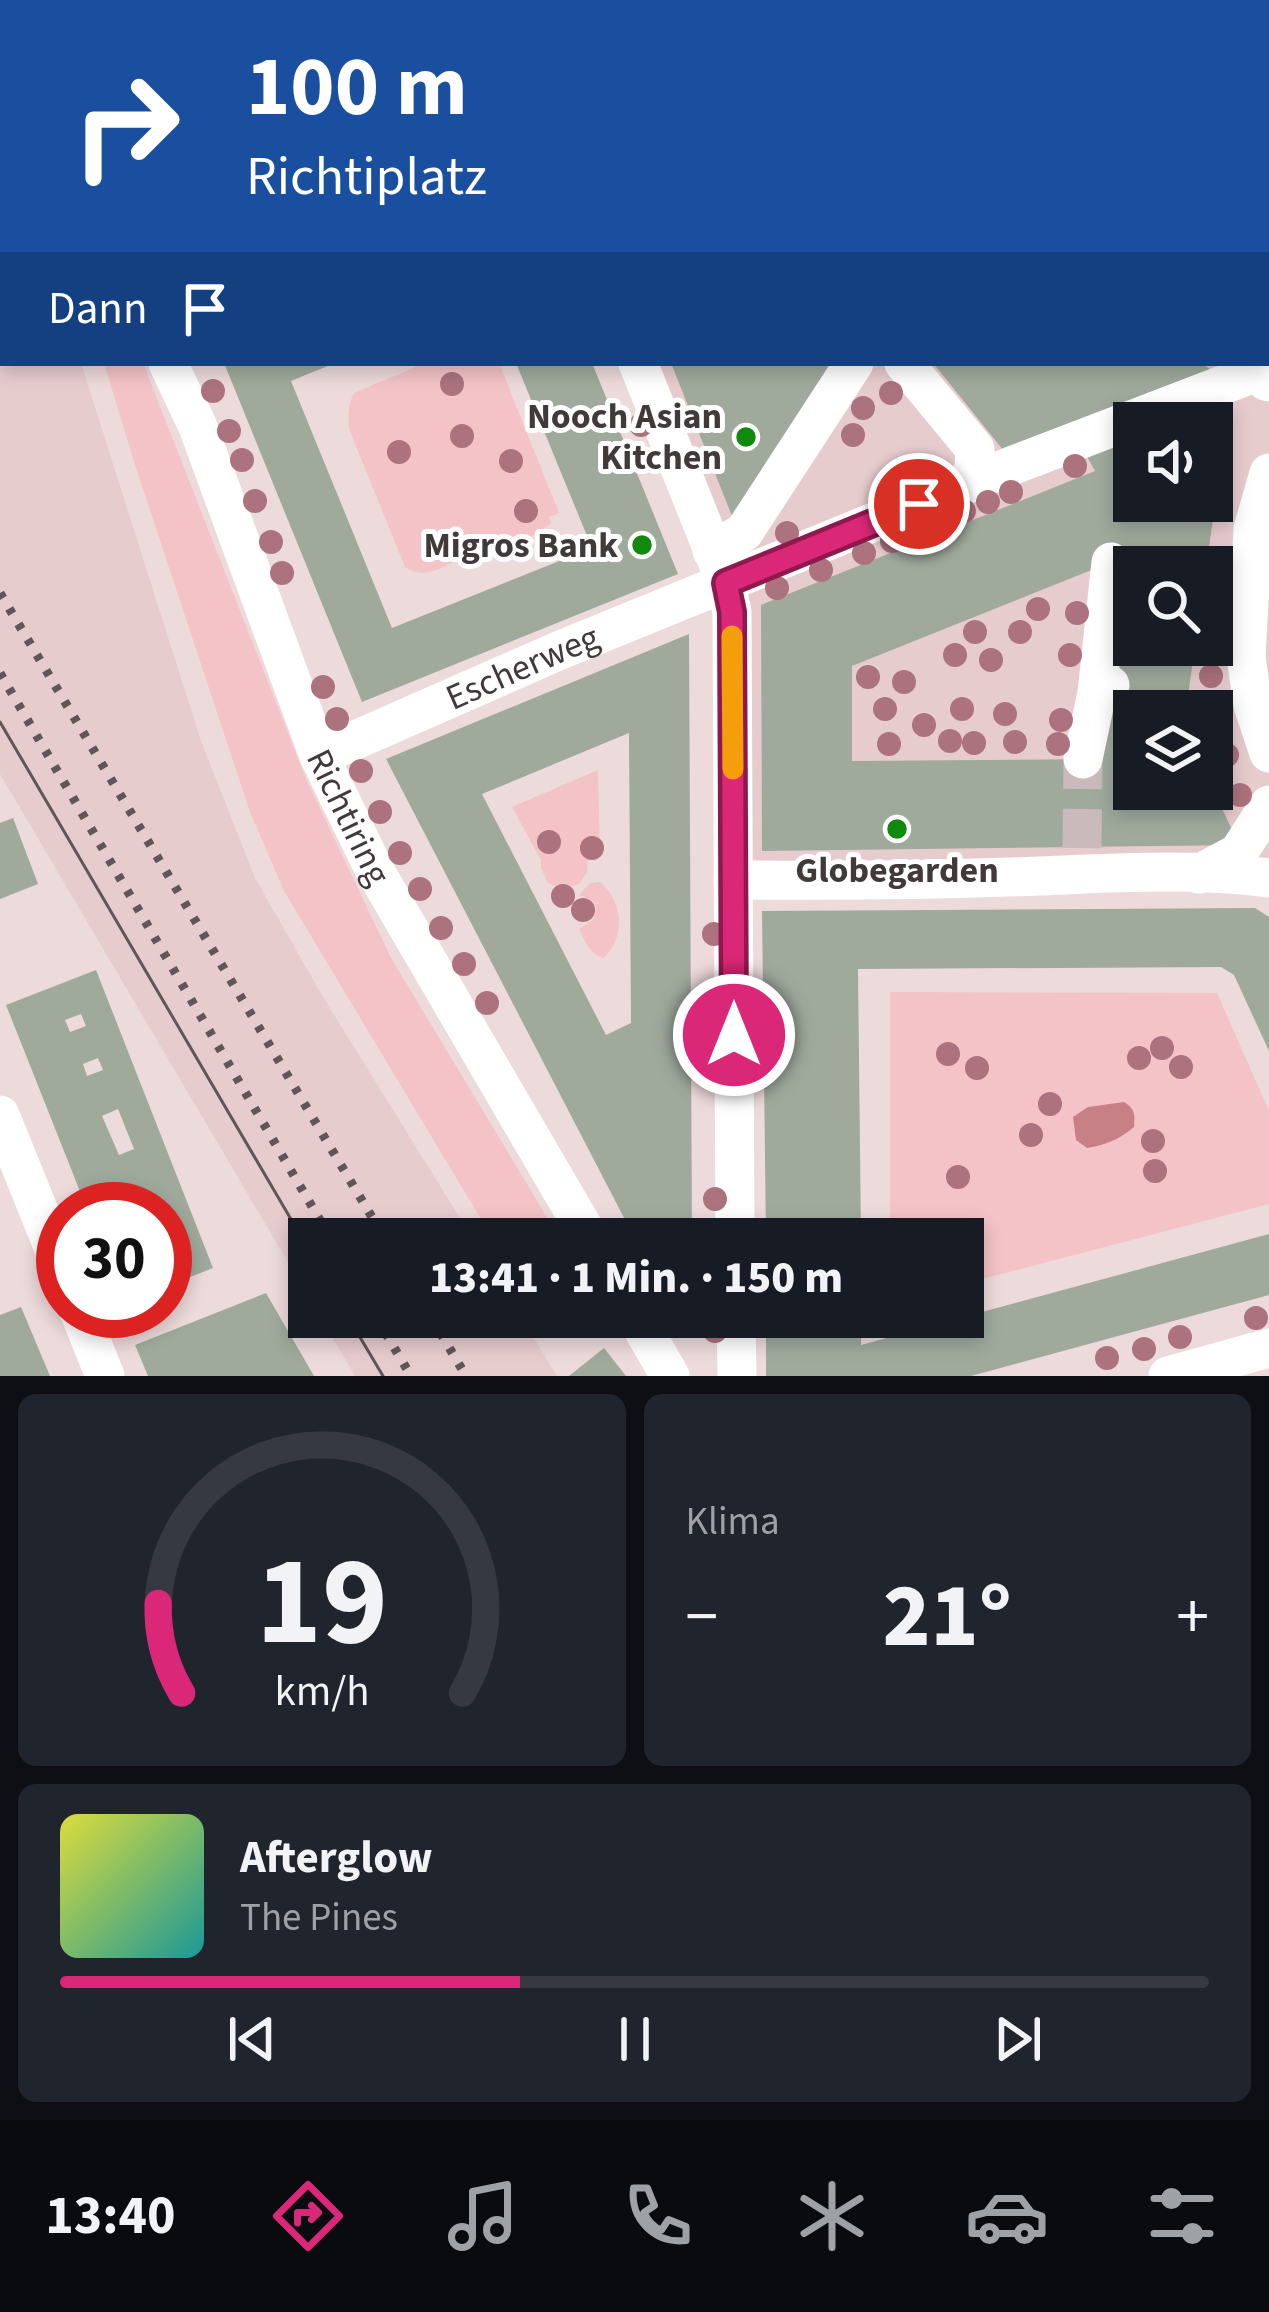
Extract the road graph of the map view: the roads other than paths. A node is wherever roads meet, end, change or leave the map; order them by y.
1 (169, 366) edge
2 (639, 366) edge
3 (852, 366) edge
4 (906, 366) edge
5 (1258, 372) edge
6 (1269, 472) edge
7 (964, 486) junction
8 (1111, 562) dead end
9 (719, 567) junction
10 (1259, 572) edge
11 (1250, 627) junction
12 (1269, 687) edge
13 (1269, 753) edge
14 (319, 756) junction
15 (1082, 759) tunnel mouth
16 (1269, 806) edge
17 (1199, 874) junction
18 (1269, 878) edge
19 (733, 880) junction
20 (0, 1115) edge
21 (36, 1204) edge
22 (578, 1218) edge
23 (735, 1218) edge
24 (90, 1338) edge
25 (648, 1338) edge
26 (1269, 1348) edge
27 (105, 1376) edge
28 (670, 1376) edge
29 (1168, 1376) edge

1 - 14 street, Richtiring
2 - 9 street
3 - 9 street
4 - 7 street
5 - 7 street, Escherweg
6 - 10 street
7 - 9 street, Escherweg
8 - 15 street
9 - 14 street, Escherweg
9 - 19 street
10 - 11 street
11 - 12 street
11 - 13 street
14 - 22 street, Richtiring
16 - 17 street
17 - 18 street
17 - 19 street
19 - 23 street
20 - 21 street
24 - 27 street
25 - 28 street
26 - 29 street

